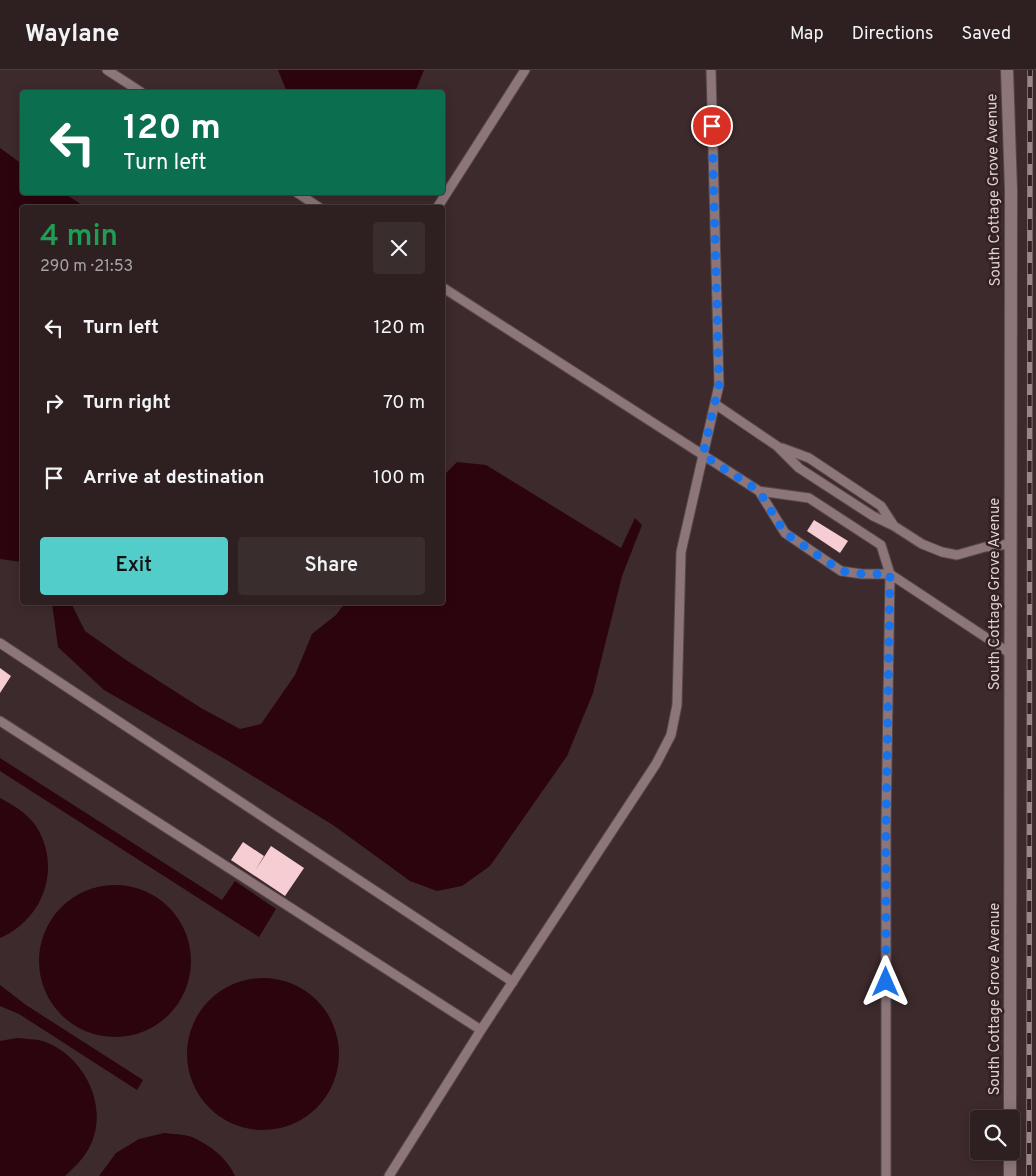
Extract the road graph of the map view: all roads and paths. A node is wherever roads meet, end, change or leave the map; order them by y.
1 (107, 70) edge
2 (525, 70) edge
3 (711, 70) edge
4 (1007, 70) edge
5 (139, 90) edge
6 (300, 195) edge
7 (316, 205) edge
8 (439, 205) edge
9 (445, 289) edge
10 (715, 404) junction
11 (778, 446) junction
12 (703, 455) junction
13 (759, 491) junction
14 (894, 526) junction
15 (1010, 544) junction
16 (890, 574) junction
17 (0, 643) edge
18 (1011, 654) junction
19 (0, 720) edge
20 (513, 982) junction
21 (481, 1030) junction
22 (1010, 1110) edge
23 (1010, 1160) edge
24 (389, 1176) edge
25 (886, 1176) edge
26 (1010, 1176) edge

1 - 5 lane
2 - 8 lane
3 - 10 lane
4 - 15 street, South Cottage Grove Avenue
6 - 7 lane
9 - 12 lane
10 - 11 lane
10 - 12 lane
11 - 14 lane
11 - 14 lane
12 - 13 lane
12 - 20 lane
13 - 16 lane
13 - 16 lane
14 - 15 lane
15 - 18 street, South Cottage Grove Avenue
16 - 18 lane
16 - 25 lane
17 - 20 lane
18 - 22 street, South Cottage Grove Avenue
19 - 21 lane
20 - 21 lane
21 - 24 lane
23 - 26 street

